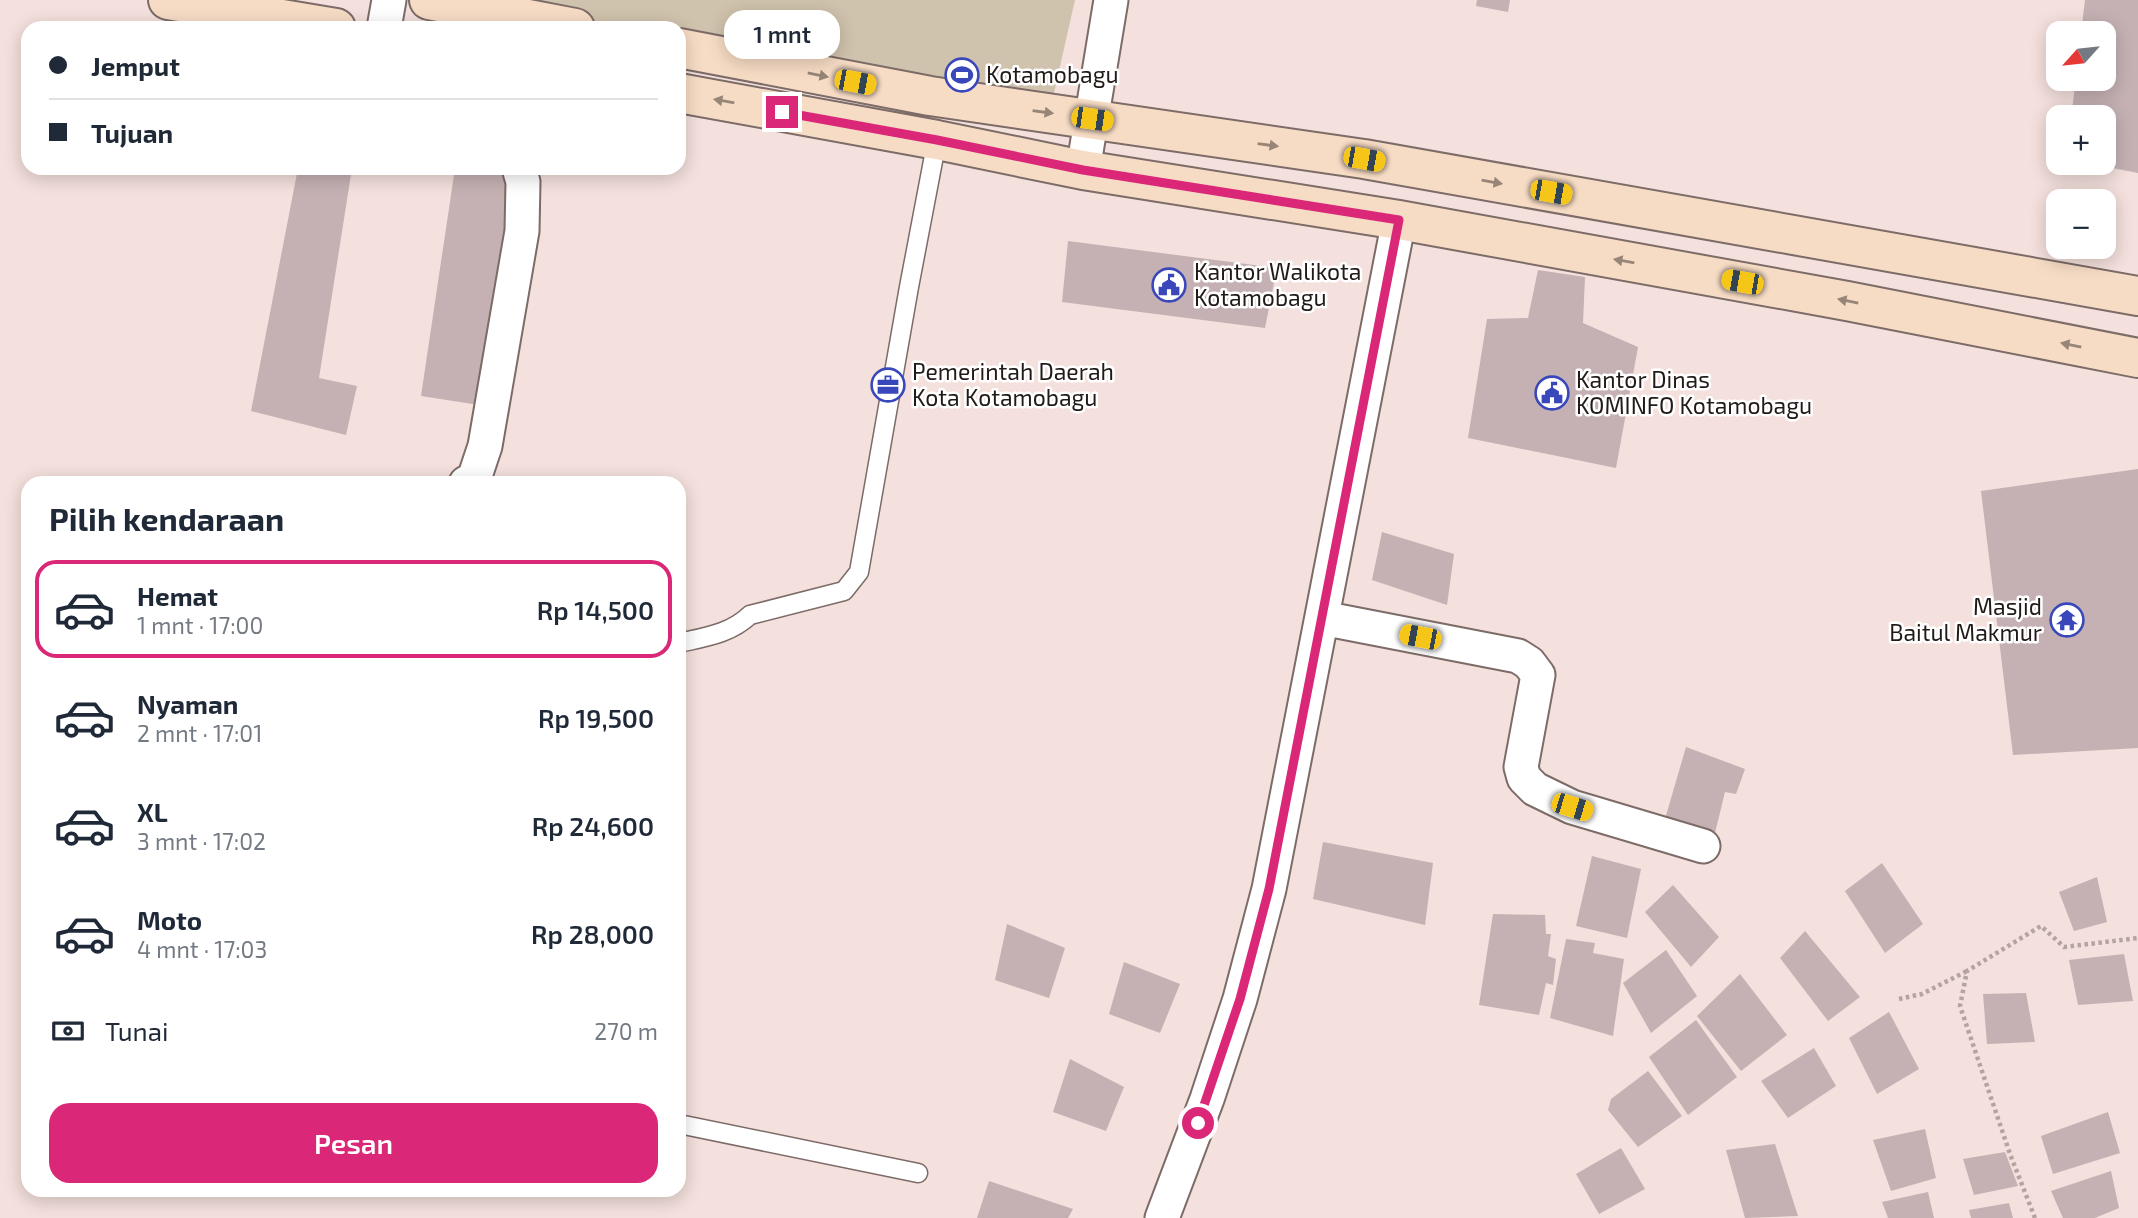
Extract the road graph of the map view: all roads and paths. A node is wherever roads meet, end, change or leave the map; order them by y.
1 (168, 0) edge
2 (389, 0) edge
3 (429, 0) edge
4 (1111, 0) edge
5 (294, 21) edge
6 (385, 21) edge
7 (538, 21) edge
8 (686, 49) edge
9 (686, 94) edge
10 (1092, 119) junction
11 (937, 140) junction
12 (1083, 170) junction
13 (521, 175) edge
14 (1399, 220) junction
15 (2138, 296) edge
16 (2138, 358) edge
17 (475, 476) edge
18 (1322, 618) junction
19 (686, 641) edge
20 (1703, 846) dead end
21 (2138, 938) edge
22 (1967, 971) junction
23 (1899, 999) dead end
24 (686, 1125) edge
25 (918, 1173) dead end
26 (1165, 1217) edge
27 (2035, 1218) edge

1 - 5 main road
2 - 6 street
3 - 7 main road
4 - 10 street
8 -> 10 main road
11 -> 9 main road
10 - 12 street
10 -> 15 main road
11 - 12 main road
11 - 19 lane
12 - 14 main road
13 - 17 street
16 -> 14 main road
14 - 18 street
18 - 20 street
18 - 26 street
21 - 22 path
22 - 23 path
22 - 27 path
24 - 25 lane

